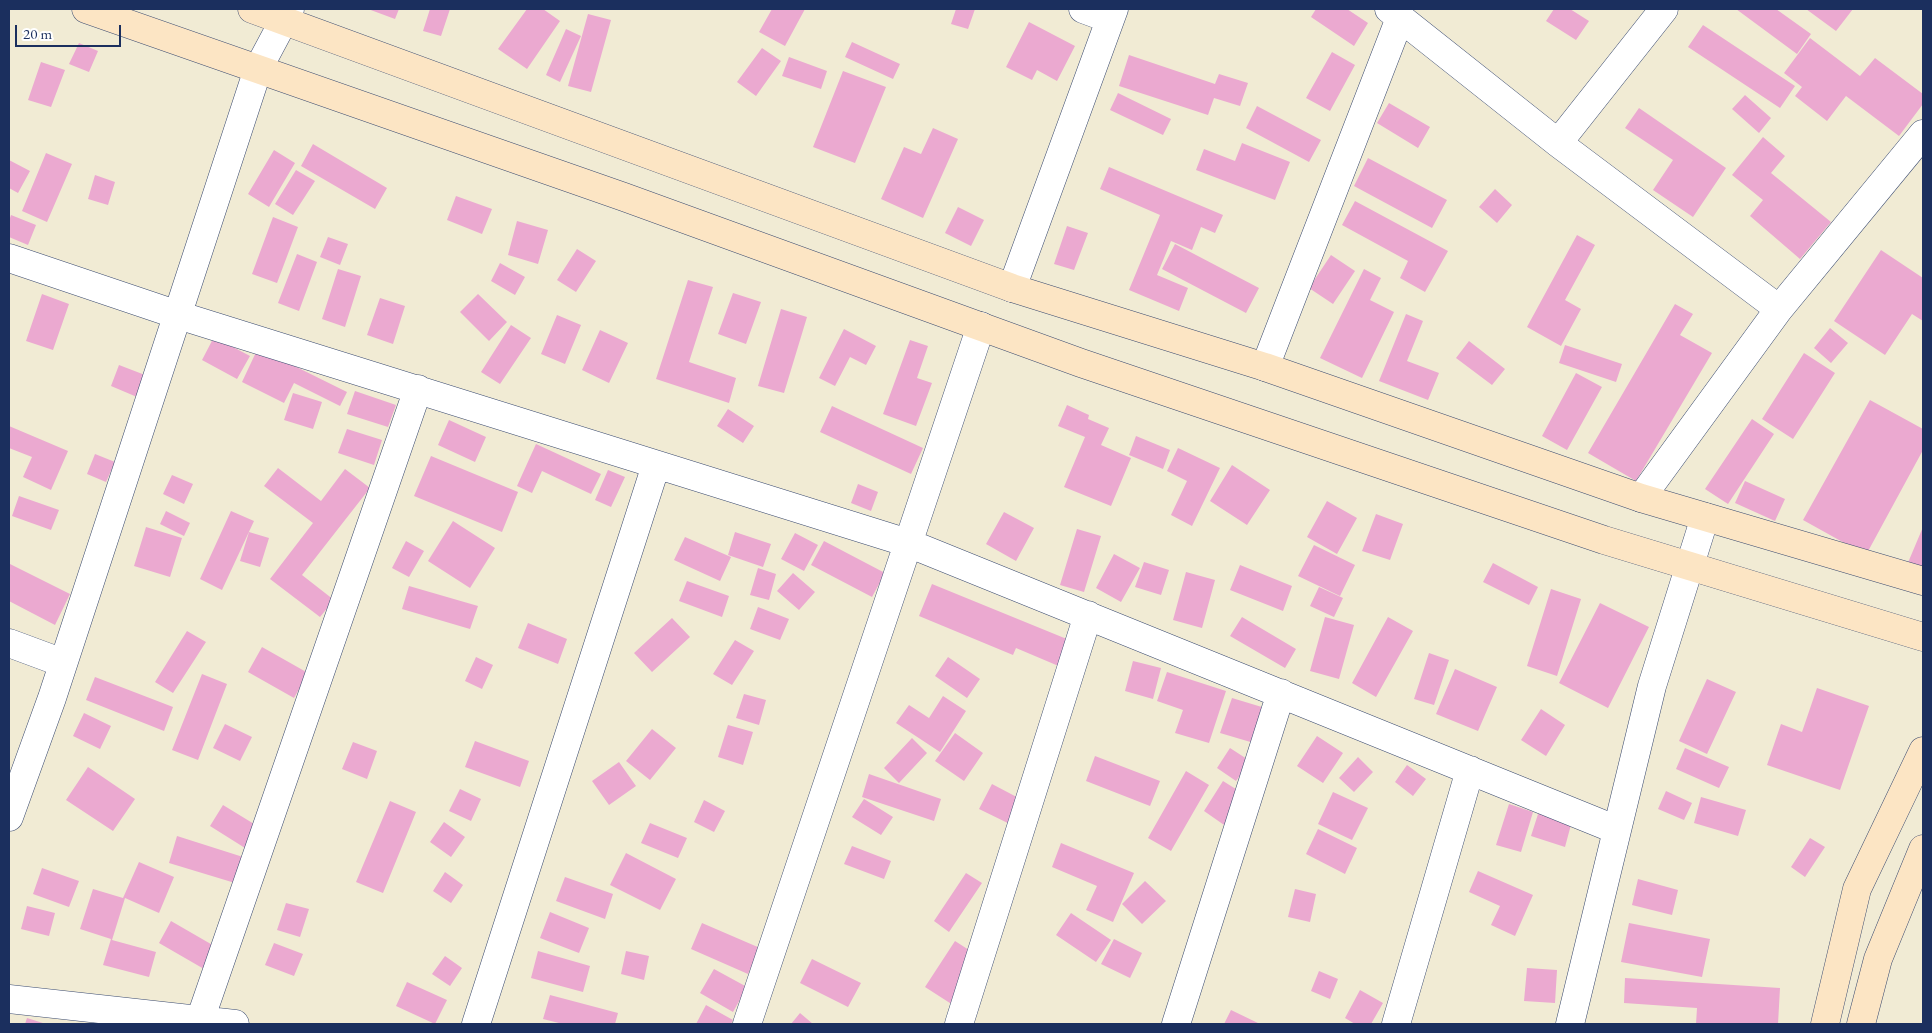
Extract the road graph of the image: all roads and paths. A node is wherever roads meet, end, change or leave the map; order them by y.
1 (86, 9) edge
2 (252, 9) edge
3 (1083, 9) edge
4 (1664, 9) edge
5 (1112, 14) edge
6 (1395, 14) edge
7 (288, 15) edge
8 (258, 69) junction
9 (1923, 134) edge
10 (1558, 143) junction
11 (9, 258) edge
12 (1012, 288) junction
13 (1779, 310) junction
14 (178, 315) junction
15 (981, 326) junction
16 (1265, 367) junction
17 (418, 389) junction
18 (656, 465) junction
19 (1641, 498) junction
20 (1705, 518) junction
21 (908, 543) junction
22 (1691, 566) junction
23 (1923, 581) edge
24 (1088, 615) junction
25 (1923, 637) edge
26 (9, 643) edge
27 (64, 663) junction
28 (1280, 693) junction
29 (1923, 751) edge
30 (1470, 770) junction
31 (9, 817) edge
32 (1617, 830) junction
33 (1923, 848) edge
34 (9, 999) edge
35 (200, 1020) junction
36 (235, 1024) edge
37 (476, 1024) edge
38 (747, 1024) edge
39 (960, 1024) edge
40 (1176, 1024) edge
41 (1396, 1024) edge
42 (1570, 1024) edge
43 (1825, 1024) edge
44 (1861, 1024) edge

1 - 8 street
2 - 7 street
3 - 5 street
4 - 10 street
5 - 12 street
6 - 10 street
6 - 16 street
7 - 8 street
7 - 12 street
8 - 14 street
8 - 15 street
9 - 13 street
10 - 13 street
11 - 14 street
12 - 16 street
13 - 19 street
14 - 17 street
14 - 27 street
15 - 21 street
15 - 22 street
16 - 19 street
17 - 18 street
17 - 35 street
18 - 21 street
18 - 37 street
19 - 20 street
20 - 22 street
20 - 23 street
21 - 24 street
21 - 38 street
22 - 25 street
22 - 32 street
24 - 28 street
24 - 39 street
26 - 27 street
27 - 31 street
28 - 30 street
28 - 40 street
29 - 43 street
30 - 32 street
30 - 41 street
32 - 42 street
33 - 44 street
34 - 35 street
35 - 36 street

